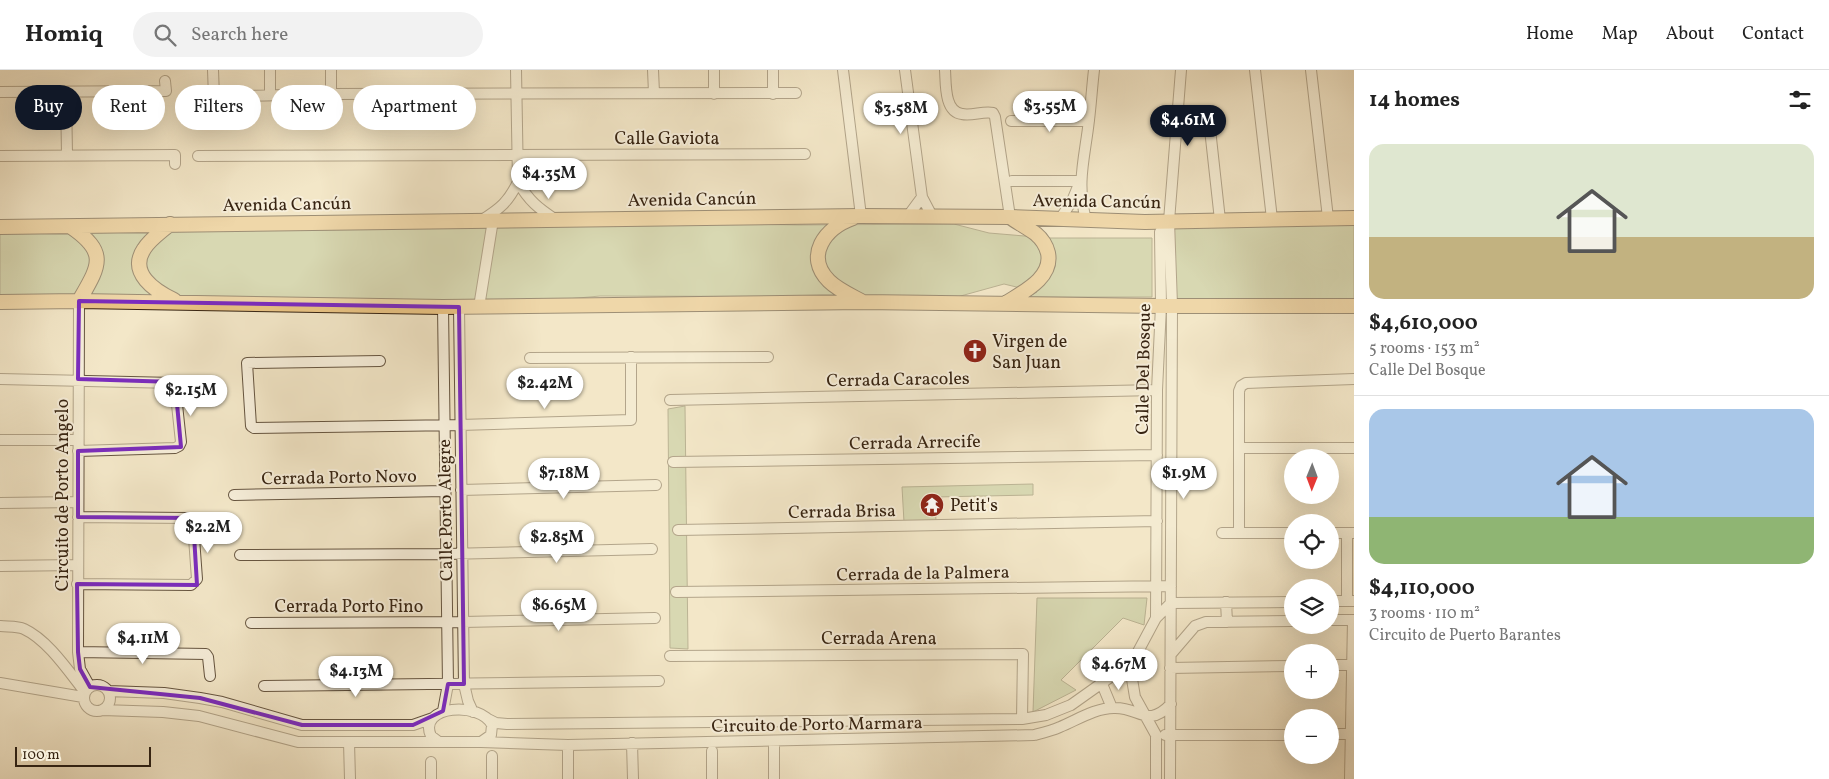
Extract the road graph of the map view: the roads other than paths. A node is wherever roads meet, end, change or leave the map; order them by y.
1 (213, 70) edge
2 (270, 70) edge
3 (331, 70) edge
4 (516, 70) edge
5 (653, 70) edge
6 (714, 70) edge
7 (773, 70) edge
8 (843, 70) edge
9 (905, 70) edge
10 (945, 70) edge
11 (1094, 70) edge
12 (1181, 70) edge
13 (1255, 70) edge
14 (1311, 70) edge
15 (165, 81) dead end
16 (214, 85) edge
17 (332, 85) edge
18 (0, 92) edge
19 (15, 92) edge
20 (82, 93) edge
21 (654, 93) junction
22 (796, 93) dead end
23 (343, 94) edge
24 (516, 94) junction
25 (714, 94) junction
26 (773, 94) junction
27 (261, 95) edge
28 (270, 95) joint
29 (1208, 111) dead end
30 (1011, 121) dead end
31 (1089, 121) junction
32 (67, 130) edge
33 (805, 154) dead end
34 (67, 155) junction
35 (518, 155) junction
36 (0, 156) edge
37 (198, 156) dead end
38 (175, 164) dead end
39 (1012, 181) dead end
40 (1080, 181) junction
41 (518, 182) junction
42 (922, 197) junction
43 (861, 216) junction
44 (908, 216) junction
45 (932, 216) junction
46 (1010, 217) junction
47 (1328, 218) junction
48 (1354, 218) edge
49 (1060, 219) junction
50 (1272, 219) junction
51 (487, 220) junction
52 (556, 220) junction
53 (1086, 220) junction
54 (1220, 220) junction
55 (1169, 221) junction
56 (170, 224) junction
57 (0, 227) edge
58 (70, 227) junction
59 (79, 301) junction
60 (0, 302) edge
61 (178, 302) junction
62 (863, 302) junction
63 (1006, 304) junction
64 (1167, 306) junction
65 (1354, 306) edge
66 (443, 307) junction
67 (459, 307) junction
68 (480, 307) junction
69 (631, 357) junction
70 (768, 357) dead end
71 (530, 358) dead end
72 (380, 361) dead end
73 (0, 379) edge
74 (78, 379) junction
75 (1354, 379) edge
76 (1157, 390) junction
77 (670, 400) dead end
78 (444, 425) junction
79 (460, 425) junction
80 (0, 440) edge
81 (78, 445) junction
82 (1240, 448) junction
83 (1354, 448) edge
84 (1157, 455) junction
85 (673, 462) dead end
86 (656, 485) dead end
87 (461, 490) junction
88 (445, 491) junction
89 (234, 495) dead end
90 (78, 502) junction
91 (0, 503) edge
92 (78, 517) junction
93 (1157, 521) junction
94 (678, 530) dead end
95 (1222, 533) dead end
96 (1239, 533) junction
97 (1284, 533) edge
98 (1351, 533) edge
99 (652, 549) dead end
100 (462, 553) junction
101 (446, 554) junction
102 (240, 555) dead end
103 (77, 565) junction
104 (0, 566) edge
105 (77, 584) junction
106 (1171, 586) junction
107 (1156, 587) junction
108 (676, 592) dead end
109 (1351, 601) edge
110 (1226, 602) junction
111 (1284, 602) edge
112 (1171, 603) junction
113 (655, 618) dead end
114 (1156, 618) junction
115 (1339, 620) edge
116 (1353, 620) edge
117 (1284, 621) edge
118 (448, 622) junction
119 (463, 622) junction
120 (1226, 622) junction
121 (251, 623) dead end
122 (0, 626) edge
123 (78, 652) junction
124 (1170, 654) junction
125 (670, 656) dead end
126 (1133, 661) junction
127 (1339, 665) edge
128 (1352, 665) junction
129 (1284, 666) edge
130 (1170, 668) junction
131 (210, 676) dead end
132 (659, 681) dead end
133 (0, 683) edge
134 (448, 684) junction
135 (464, 684) junction
136 (1102, 684) junction
137 (264, 686) dead end
138 (108, 691) junction
139 (86, 692) junction
140 (164, 693) junction
141 (1170, 704) junction
142 (1112, 708) junction
143 (102, 710) junction
144 (443, 711) junction
145 (163, 712) junction
146 (472, 712) junction
147 (1147, 716) junction
148 (433, 718) junction
149 (488, 719) junction
150 (1022, 719) junction
151 (1284, 734) edge
152 (1339, 734) edge
153 (1351, 734) junction
154 (1156, 735) junction
155 (1170, 735) junction
156 (774, 741) junction
157 (349, 742) junction
158 (439, 742) junction
159 (481, 742) junction
160 (632, 744) junction
161 (568, 745) junction
162 (712, 751) dead end
163 (492, 756) dead end
164 (431, 762) dead end
165 (350, 779) edge
166 (431, 779) edge
167 (492, 779) edge
168 (568, 779) edge
169 (633, 779) edge
170 (712, 779) edge
171 (774, 779) edge
172 (1156, 779) edge
173 (1170, 779) edge
174 (1350, 779) edge

1 - 16 street
2 - 28 street
3 - 17 street
4 - 24 street
5 - 21 street
6 - 25 street
7 - 26 street
8 - 43 street
9 - 42 street
10 - 46 street
11 - 31 street
12 - 55 street, Calle Del Bosque
13 - 50 street
14 - 47 street
15 - 20 street
18 - 19 street
21 - 24 street
21 - 25 street
22 - 26 street
23 - 24 street
24 - 35 street
25 - 26 street
27 - 28 street
29 - 54 street
30 - 31 street
31 - 40 street
32 - 34 street
33 - 35 street, Calle Gaviota
34 - 36 street
34 - 38 street
35 - 37 street, Calle Gaviota
35 - 41 street
39 - 40 street
40 - 49 street
40 - 53 street
41 - 51 street
41 - 52 street
42 - 44 street
42 - 45 street
43 - 44 main road, Avenida Cancún
43 - 52 main road, Avenida Cancún
43 - 62 main road
44 - 45 main road, Avenida Cancún
45 - 46 main road, Avenida Cancún
46 - 49 main road, Avenida Cancún
46 - 63 main road
47 - 48 main road, Avenida Cancún
47 - 50 main road, Avenida Cancún
49 - 53 main road, Avenida Cancún
50 - 54 main road, Avenida Cancún
51 - 52 main road, Avenida Cancún
51 - 56 main road, Avenida Cancún
51 - 68 street
53 - 55 main road, Avenida Cancún
54 - 55 main road, Avenida Cancún
55 - 64 street, Calle Del Bosque
56 - 58 main road, Avenida Cancún
56 - 61 main road
57 - 58 main road, Avenida Cancún
58 - 59 main road
59 - 60 main road
59 - 61 main road
59 - 74 street, Circuito de Porto Angelo
61 - 66 main road
62 - 63 main road
62 - 68 main road
63 - 64 main road
64 - 65 main road
64 - 76 street, Calle Del Bosque
64 - 106 street, Calle Del Bosque
66 - 67 main road
66 - 78 street, Calle Porto Alegre
67 - 68 main road
67 - 79 street, Calle Porto Alegre
69 - 70 street
69 - 71 street
69 - 79 street
72 - 78 street
73 - 74 street
74 - 81 street, Circuito de Porto Angelo
74 - 81 street
75 - 82 street
76 - 77 street, Cerrada Caracoles
76 - 84 street, Calle Del Bosque
78 - 79 street
78 - 88 street, Calle Porto Alegre
79 - 87 street, Calle Porto Alegre
80 - 81 street
81 - 90 street, Circuito de Porto Angelo
82 - 83 street
82 - 96 street
84 - 85 street, Cerrada Arrecife
84 - 93 street, Calle Del Bosque
86 - 87 street
87 - 100 street, Calle Porto Alegre
88 - 89 street, Cerrada Porto Novo
88 - 101 street, Calle Porto Alegre
90 - 91 street
90 - 92 street, Circuito de Porto Angelo
92 - 103 street, Circuito de Porto Angelo
92 - 105 street
93 - 94 street, Cerrada Brisa
93 - 107 street, Calle Del Bosque
95 - 96 street
96 - 97 street
98 - 109 street
99 - 100 street
100 - 101 street
100 - 119 street, Calle Porto Alegre
101 - 102 street
101 - 118 street, Calle Porto Alegre
103 - 104 street
103 - 105 street, Circuito de Porto Angelo
105 - 123 street, Circuito de Porto Angelo
106 - 107 street, Cerrada de la Palmera
106 - 112 street, Calle Del Bosque
107 - 108 street, Cerrada de la Palmera
107 - 114 street, Calle Del Bosque
110 - 111 street
110 - 112 street
110 - 120 street
112 - 114 street
112 - 124 street, Calle Del Bosque
113 - 119 street, Cerrada Porto Fino
114 - 126 street, Calle Del Bosque
115 - 116 street
116 - 128 street
117 - 120 street
118 - 119 street, Cerrada Porto Fino
118 - 121 street, Cerrada Porto Fino
118 - 134 street, Calle Porto Alegre
119 - 135 street, Calle Porto Alegre
120 - 124 street
122 - 139 street
123 - 131 street
123 - 139 street, Circuito de Porto Angelo
124 - 130 street, Calle Del Bosque
125 - 150 street, Cerrada Arena
126 - 136 street, Circuito de Porto Marmara
126 - 147 street, Calle Del Bosque
127 - 128 street
128 - 153 street
129 - 130 street
130 - 141 street, Calle Del Bosque
132 - 135 street
133 - 139 street
134 - 135 street
134 - 137 street
134 - 144 street, Calle Porto Alegre
135 - 146 street, Calle Porto Alegre
136 - 142 street
136 - 150 street, Circuito de Porto Marmara
138 - 139 street
138 - 140 street
138 - 143 street
139 - 143 street, Circuito de Porto Marmara
140 - 145 street
140 - 148 street
141 - 147 street
141 - 155 street, Calle Del Bosque
142 - 147 street, Circuito de Porto Marmara
142 - 156 street, Circuito de Porto Marmara
143 - 145 street, Circuito de Porto Marmara
144 - 146 street, Circuito de Porto Marmara
144 - 148 street
145 - 157 street, Circuito de Porto Marmara
146 - 149 street, Circuito de Porto Marmara
147 - 154 street, Calle Del Bosque
148 - 158 street
149 - 150 street, Circuito de Porto Marmara
149 - 159 street
151 - 155 street
152 - 153 street
153 - 174 street
154 - 155 street
154 - 172 street, Calle Del Bosque
155 - 173 street, Calle Del Bosque
156 - 160 street, Circuito de Porto Marmara
156 - 171 street
157 - 158 street, Circuito de Porto Marmara
157 - 165 street
158 - 159 street, Circuito de Porto Marmara
159 - 161 street, Circuito de Porto Marmara
160 - 161 street, Circuito de Porto Marmara
160 - 169 street
161 - 168 street
162 - 170 street
163 - 167 street
164 - 166 street

